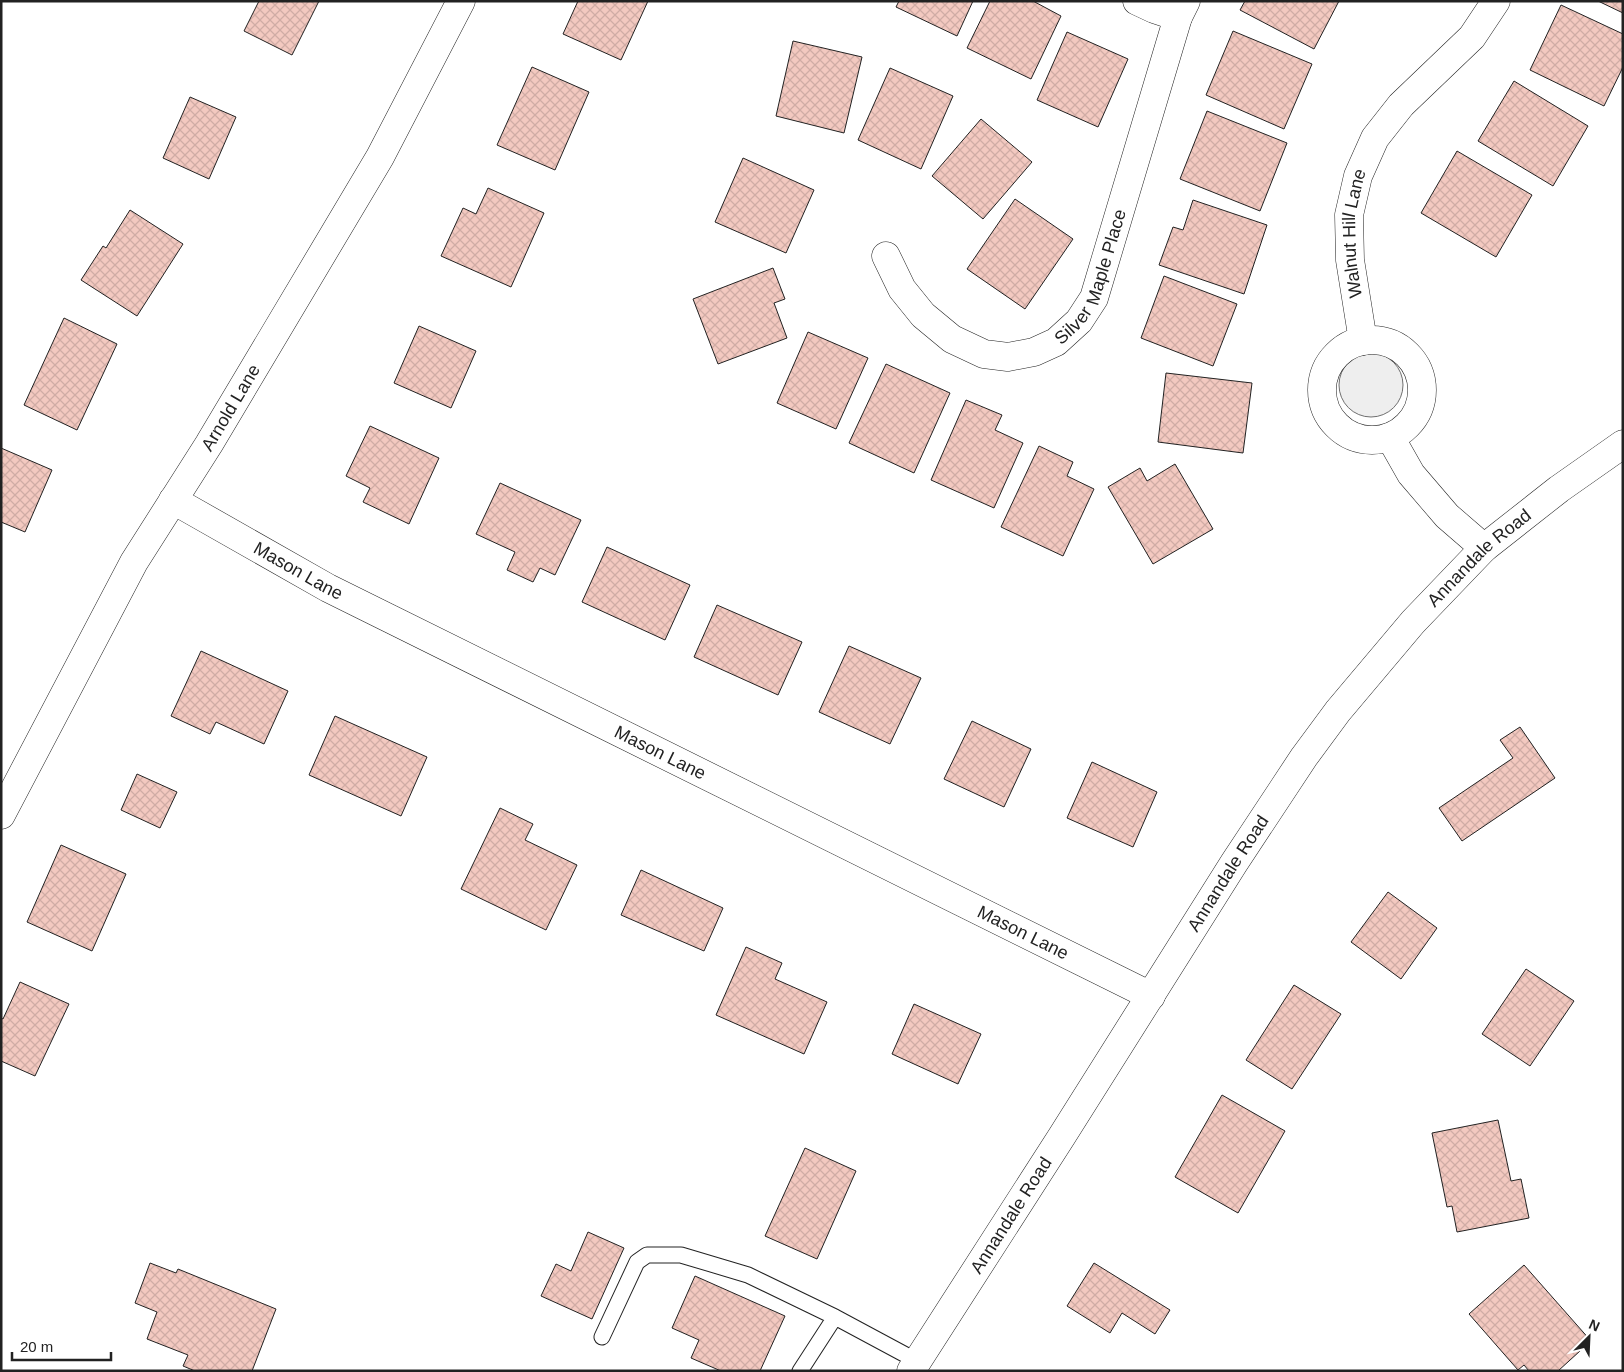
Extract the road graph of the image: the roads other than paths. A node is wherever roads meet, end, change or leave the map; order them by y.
1 (461, 1) edge
2 (1136, 1) edge
3 (1496, 1) edge
4 (1182, 9) edge
5 (886, 256) dead end
6 (1363, 341) junction
7 (1390, 437) junction
8 (1623, 444) edge
9 (173, 500) junction
10 (1484, 548) junction
11 (1, 815) edge
12 (1151, 996) junction
13 (835, 1317) junction
14 (602, 1337) dead end
15 (914, 1366) edge
16 (800, 1371) edge

1 - 9 street, Arnold Lane
2 - 4 street
3 - 6 street, Walnut Hill Lane
4 - 5 street, Silver Maple Place
6 - 7 street
6 - 7 street
7 - 10 street
8 - 10 street, Annandale Road
9 - 11 street, Arnold Lane
9 - 12 street, Mason Lane
10 - 12 street, Annandale Road
12 - 15 street, Annandale Road
13 - 14 lane
13 - 15 lane
13 - 16 lane

